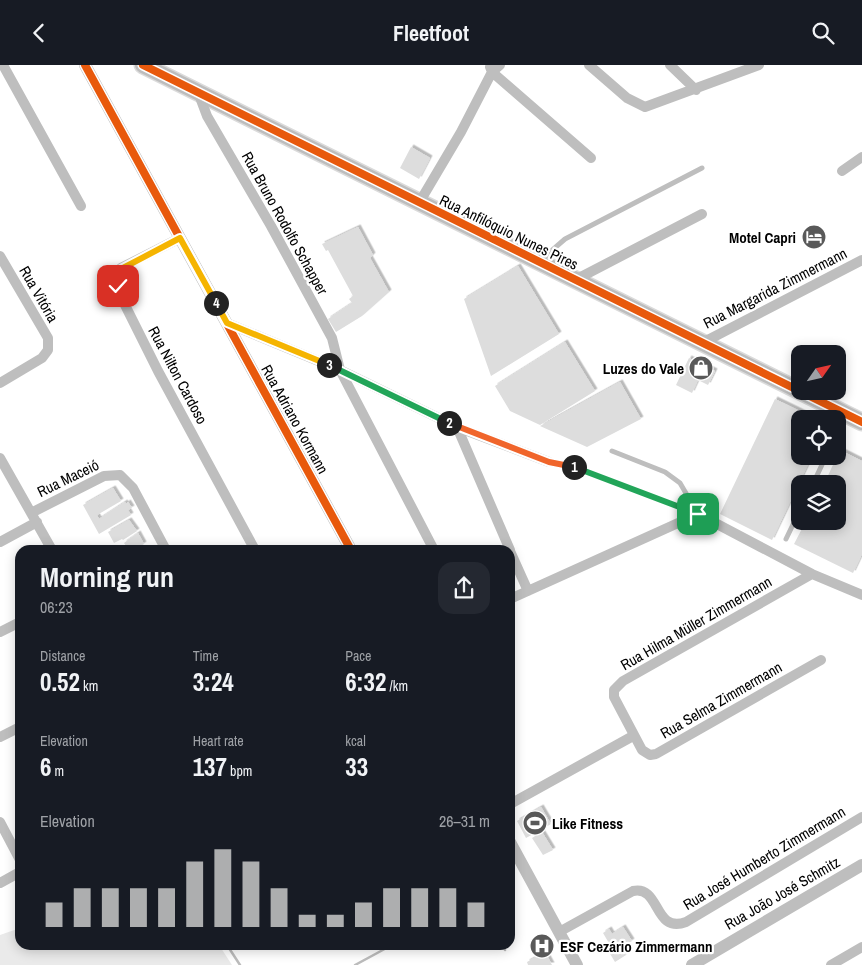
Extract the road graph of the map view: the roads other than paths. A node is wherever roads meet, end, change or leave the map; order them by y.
1 (2, 65) edge
2 (85, 65) edge
3 (143, 65) edge
4 (588, 65) edge
5 (670, 65) edge
6 (759, 65) edge
7 (494, 67) edge
8 (696, 90) junction
9 (198, 92) junction
10 (591, 157) dead end
11 (862, 157) edge
12 (702, 168) dead end
13 (842, 171) dead end
14 (419, 203) junction
15 (81, 206) dead end
16 (702, 214) dead end
17 (180, 238) junction
18 (0, 256) edge
19 (862, 260) edge
20 (539, 262) junction
21 (575, 280) junction
22 (227, 323) junction
23 (702, 343) junction
24 (340, 370) junction
25 (0, 383) edge
26 (836, 410) edge
27 (846, 415) edge
28 (862, 423) edge
29 (457, 427) junction
30 (612, 451) dead end
31 (0, 458) edge
32 (549, 462) joint
33 (698, 514) junction
34 (34, 518) junction
35 (791, 529) edge
36 (786, 539) dead end
37 (0, 542) edge
38 (49, 545) edge
39 (163, 545) edge
40 (252, 545) edge
41 (347, 545) edge
42 (431, 545) edge
43 (508, 545) edge
44 (515, 561) edge
45 (812, 574) junction
46 (528, 591) junction
47 (862, 595) edge
48 (515, 597) edge
49 (15, 624) edge
50 (0, 632) edge
51 (821, 660) dead end
52 (15, 730) edge
53 (634, 736) junction
54 (0, 737) edge
55 (515, 801) edge
56 (862, 817) edge
57 (0, 822) edge
58 (15, 850) edge
59 (515, 851) edge
60 (862, 865) edge
61 (15, 874) edge
62 (0, 883) edge
63 (559, 933) junction
64 (862, 947) edge
65 (577, 965) edge
66 (692, 965) edge
67 (830, 965) edge

1 - 15 street
2 - 17 street, Rua Adriano Kormann
3 - 9 main road, Rua Anfilóquio Nunes Pires
4 - 8 street
5 - 8 street
6 - 8 street
7 - 10 street
7 - 14 street
9 - 14 main road, Rua Anfilóquio Nunes Pires
9 - 24 street, Rua Bruno Rodolfo Schapper
11 - 13 street
12 - 20 lane
14 - 20 main road, Rua Anfilóquio Nunes Pires
16 - 21 street
17 - 22 street, Rua Adriano Kormann
17 - 40 street, Rua Nilton Cardoso
18 - 25 street, Rua Vitória
19 - 23 street, Rua Margarida Zimmermann
20 - 21 main road, Rua Anfilóquio Nunes Pires
21 - 23 main road, Rua Anfilóquio Nunes Pires
22 - 24 street
22 - 41 street, Rua Adriano Kormann
23 - 26 main road, Rua Anfilóquio Nunes Pires
24 - 29 street
24 - 42 street, Rua Bruno Rodolfo Schapper
27 - 28 main road, Rua Anfilóquio Nunes Pires
29 - 32 street
29 - 43 street
30 - 33 lane
31 - 34 street
32 - 33 lane
33 - 45 street
33 - 46 street
34 - 37 street, Rua Maceió
34 - 38 street
34 - 39 street, Rua Maceió
35 - 36 lane
44 - 46 street
45 - 47 street
45 - 53 street, Rua Hilma Müller Zimmermann
46 - 48 street
49 - 50 street
51 - 53 street, Rua Selma Zimmermann
52 - 54 street
53 - 55 street
56 - 63 street, Rua José Humberto Zimmermann
57 - 58 street
59 - 63 street
60 - 66 street, Rua João José Schmitz
61 - 62 street
63 - 65 street
64 - 67 street

